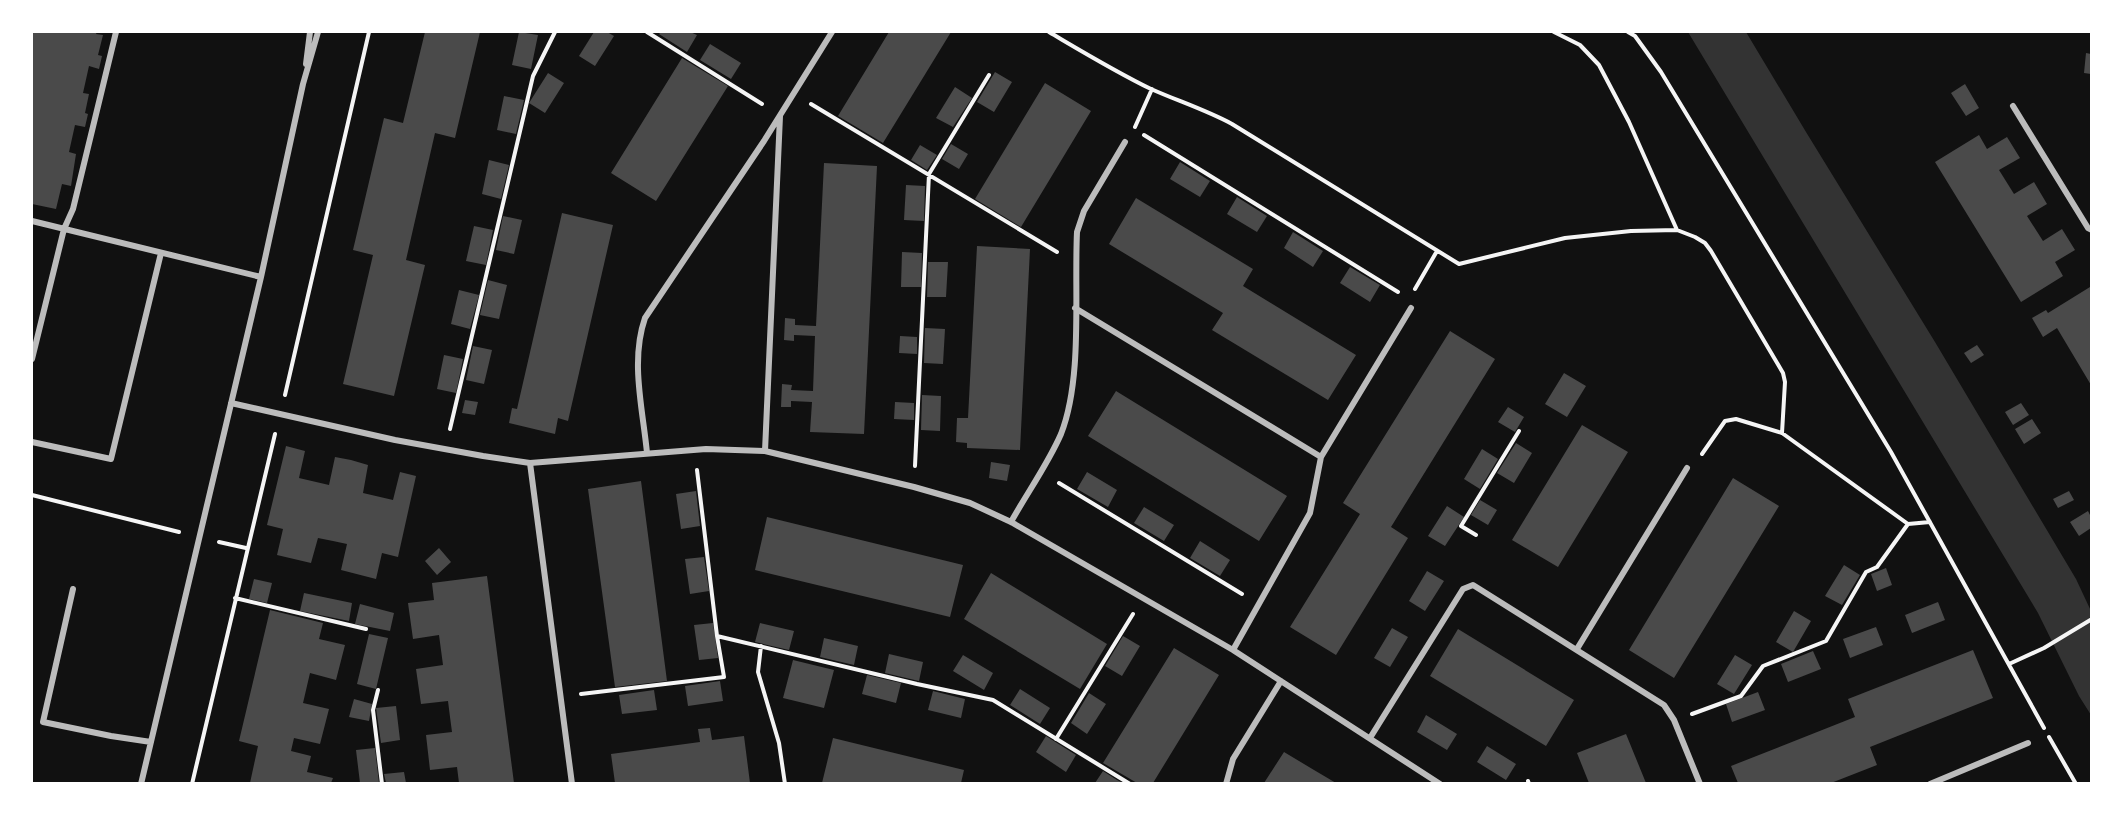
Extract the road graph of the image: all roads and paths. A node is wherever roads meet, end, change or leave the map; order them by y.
1 (116, 32) edge
2 (310, 32) edge
3 (318, 32) edge
4 (555, 32) edge
5 (646, 32) edge
6 (832, 32) edge
7 (1050, 32) edge
8 (1554, 32) edge
9 (1629, 32) edge
10 (988, 75) dead end
11 (303, 84) junction
12 (1152, 89) junction
13 (794, 94) junction
14 (2013, 106) dead end
15 (780, 116) junction
16 (1125, 142) dead end
17 (929, 174) junction
18 (32, 221) edge
19 (64, 229) junction
20 (1677, 230) junction
21 (2091, 230) edge
22 (1437, 251) junction
23 (161, 253) junction
24 (1075, 263) junction
25 (261, 278) junction
26 (1409, 299) junction
27 (1075, 308) junction
28 (1411, 309) joint
29 (32, 359) edge
30 (231, 403) junction
31 (1519, 431) dead end
32 (1782, 433) junction
33 (32, 441) edge
34 (446, 450) junction
35 (694, 450) junction
36 (765, 451) junction
37 (647, 453) junction
38 (1321, 457) junction
39 (530, 463) junction
40 (1687, 468) joint
41 (1040, 472) junction
42 (914, 487) junction
43 (32, 495) edge
44 (1011, 522) junction
45 (1930, 522) junction
46 (1908, 524) junction
47 (1476, 535) dead end
48 (200, 537) junction
49 (247, 548) dead end
50 (73, 589) dead end
51 (235, 598) dead end
52 (1143, 598) junction
53 (1258, 604) junction
54 (2091, 620) edge
55 (366, 629) dead end
56 (717, 636) junction
57 (762, 646) junction
58 (1576, 649) junction
59 (1233, 650) junction
60 (2009, 664) junction
61 (1281, 681) junction
62 (378, 690) dead end
63 (561, 697) junction
64 (1674, 720) junction
65 (1370, 738) junction
66 (1056, 739) junction
67 (151, 742) junction
68 (2028, 743) dead end
69 (141, 783) edge
70 (382, 783) edge
71 (572, 783) edge
72 (785, 783) edge
73 (1130, 783) edge
74 (1226, 783) edge
75 (1440, 783) edge
76 (1700, 783) edge
77 (1930, 783) edge
78 (2076, 783) edge

1 - 19 street
2 - 11 street
3 - 11 street
4 - 34 path
5 - 15 path
6 - 13 street
7 - 12 path
8 - 20 path
9 - 45 path
10 - 17 path
11 - 25 street
12 - 22 path
12 - 26 path
13 - 15 street
13 - 17 path
14 - 21 street
15 - 36 street
15 - 37 street
16 - 24 street
17 - 24 path
17 - 42 path
18 - 19 street
19 - 23 street
19 - 29 street
20 - 22 path
20 - 32 path
22 - 26 path
23 - 25 street
23 - 33 street
24 - 27 street
25 - 30 street
26 - 28 path
27 - 38 street
27 - 41 street
28 - 38 street
30 - 34 street
30 - 48 street
31 - 47 path
32 - 40 path
32 - 46 path
34 - 39 street
35 - 36 street
35 - 37 street
35 - 56 path
36 - 42 street
37 - 39 street
38 - 53 street
39 - 63 street
40 - 58 street
41 - 44 street
41 - 53 path
42 - 44 street
43 - 48 path
44 - 52 street
45 - 46 path
45 - 60 path
46 - 64 path
48 - 49 path
48 - 67 street
50 - 67 street
51 - 55 path
52 - 59 street
52 - 66 path
53 - 59 street
54 - 60 path
56 - 57 path
56 - 63 path
57 - 66 path
57 - 72 path
58 - 64 street
58 - 65 street
59 - 61 street
60 - 78 path
61 - 65 street
61 - 74 street
62 - 70 path
63 - 71 street
64 - 76 street
65 - 75 street
66 - 73 path
67 - 69 street
68 - 77 street

